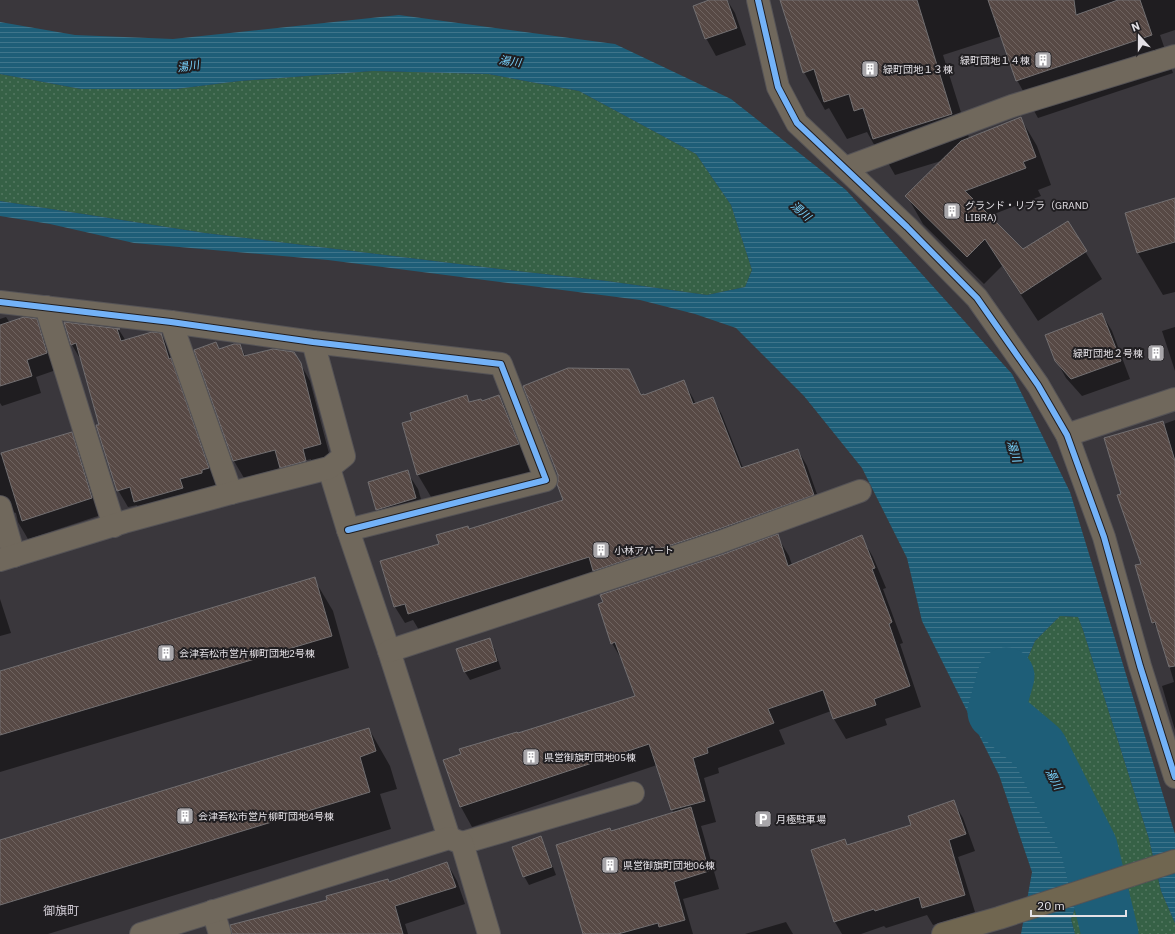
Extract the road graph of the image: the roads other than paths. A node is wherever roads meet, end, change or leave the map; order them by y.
1 (758, 0) edge
2 (1175, 56) edge
3 (845, 168) junction
4 (0, 302) edge
5 (46, 307) junction
6 (171, 322) junction
7 (313, 342) junction
8 (1175, 399) edge
9 (1067, 435) junction
10 (329, 468) junction
11 (860, 491) dead end
12 (231, 493) junction
13 (0, 507) edge
14 (114, 526) junction
15 (348, 530) junction
16 (7, 558) edge
17 (389, 651) junction
18 (1175, 777) edge
19 (633, 793) dead end
20 (456, 840) junction
21 (1175, 862) edge
22 (213, 911) junction
23 (141, 934) edge
24 (220, 934) edge
25 (489, 934) edge
26 (943, 934) edge

1 - 3 street
2 - 3 street
3 - 9 street
4 - 5 street
5 - 6 street
5 - 14 street
6 - 7 street
6 - 12 street
7 - 10 street
7 - 15 street
8 - 9 street
9 - 18 street
10 - 12 street
10 - 15 street
11 - 17 street
12 - 14 street
13 - 16 street
14 - 16 street
15 - 17 street
17 - 20 street
19 - 20 street
20 - 22 street
20 - 25 street
21 - 26 main road
22 - 23 street
22 - 24 street

